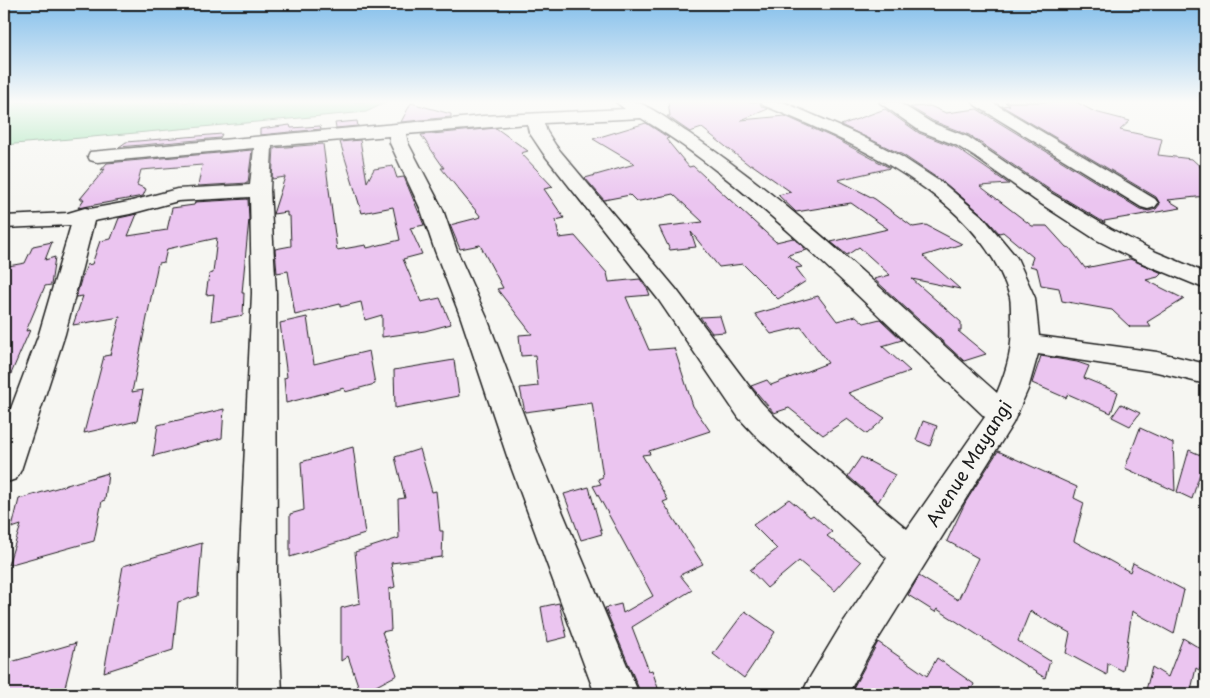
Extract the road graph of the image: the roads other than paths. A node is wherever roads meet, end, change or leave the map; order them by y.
1 (344, 135) edge
2 (397, 135) edge
3 (540, 135) edge
4 (681, 135) edge
5 (847, 135) edge
6 (945, 135) edge
7 (1035, 135) edge
8 (263, 142) junction
9 (97, 156) dead end
10 (260, 190) junction
11 (1148, 203) dead end
12 (85, 214) junction
13 (7, 227) edge
14 (1206, 282) edge
15 (1026, 342) junction
16 (1206, 374) edge
17 (1002, 415) junction
18 (4, 470) edge
19 (910, 555) junction
20 (260, 694) edge
21 (617, 694) edge
22 (824, 694) edge

1 - 8 street
2 - 21 street
3 - 19 street
4 - 17 street
5 - 15 street, Avenue Mayangi
6 - 14 street
7 - 11 street
8 - 9 street
8 - 10 street
10 - 12 street
10 - 20 street
12 - 13 street
12 - 18 street
15 - 16 street
15 - 17 street, Avenue Mayangi
17 - 19 street, Avenue Mayangi
19 - 22 street, Avenue Mayangi

